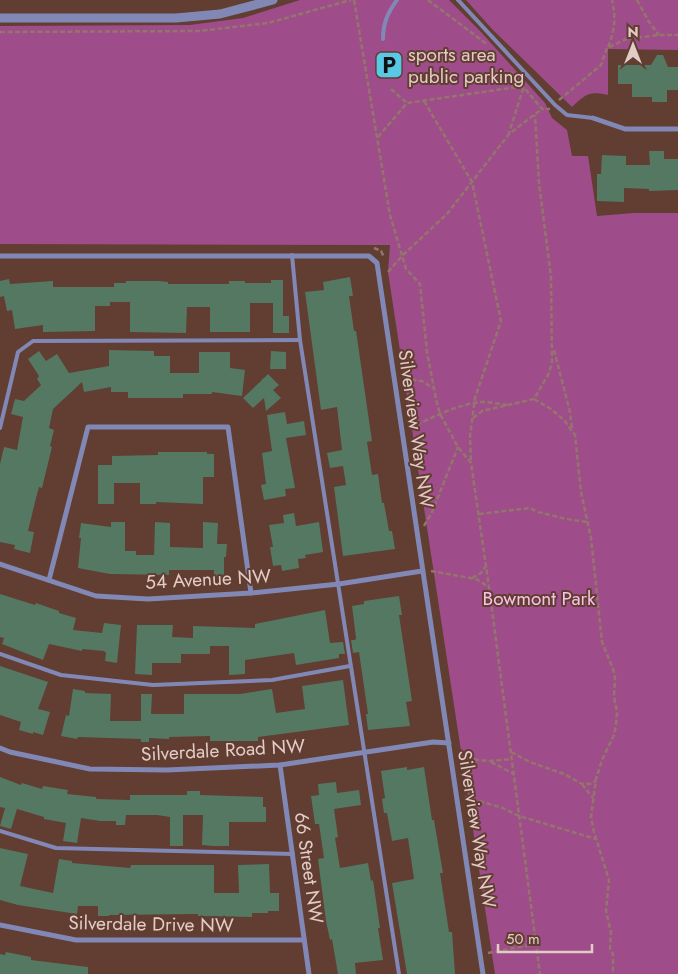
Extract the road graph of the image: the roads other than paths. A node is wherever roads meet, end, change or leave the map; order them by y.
1 (272, 0) edge
2 (397, 0) edge
3 (458, 0) edge
4 (0, 18) edge
5 (383, 39) dead end
6 (594, 118) joint
7 (678, 130) edge
8 (292, 255) junction
9 (0, 256) edge
10 (300, 340) junction
11 (0, 428) edge
12 (0, 564) edge
13 (422, 570) junction
14 (49, 580) junction
15 (339, 584) junction
16 (251, 593) junction
17 (0, 654) edge
18 (350, 666) junction
19 (449, 742) junction
20 (0, 748) edge
21 (365, 753) junction
22 (280, 765) junction
23 (0, 831) edge
24 (293, 854) junction
25 (0, 925) edge
26 (304, 940) junction
27 (309, 974) edge
28 (399, 974) edge
29 (483, 974) edge

1 - 4 street
2 - 5 lane
3 - 6 lane
6 - 7 street
8 - 9 street, Silverview Way NW
8 - 10 lane
8 - 13 street, Silverview Way NW
10 - 11 lane
10 - 15 lane
12 - 14 street, 54 Avenue NW
13 - 15 street, 54 Avenue NW
13 - 19 street, Silverview Way NW
14 - 16 street, 54 Avenue NW
14 - 16 street
15 - 16 street, 54 Avenue NW
15 - 18 lane
17 - 18 lane
18 - 21 lane
19 - 21 street, Silverdale Road NW
19 - 29 street, Silverview Way NW
20 - 22 street, Silverdale Road NW
21 - 22 street, Silverdale Road NW
21 - 28 lane
22 - 24 street, 66 Street NW
23 - 24 lane
24 - 26 street, 66 Street NW
25 - 26 street, Silverdale Drive NW
26 - 27 street, 66 Street NW

